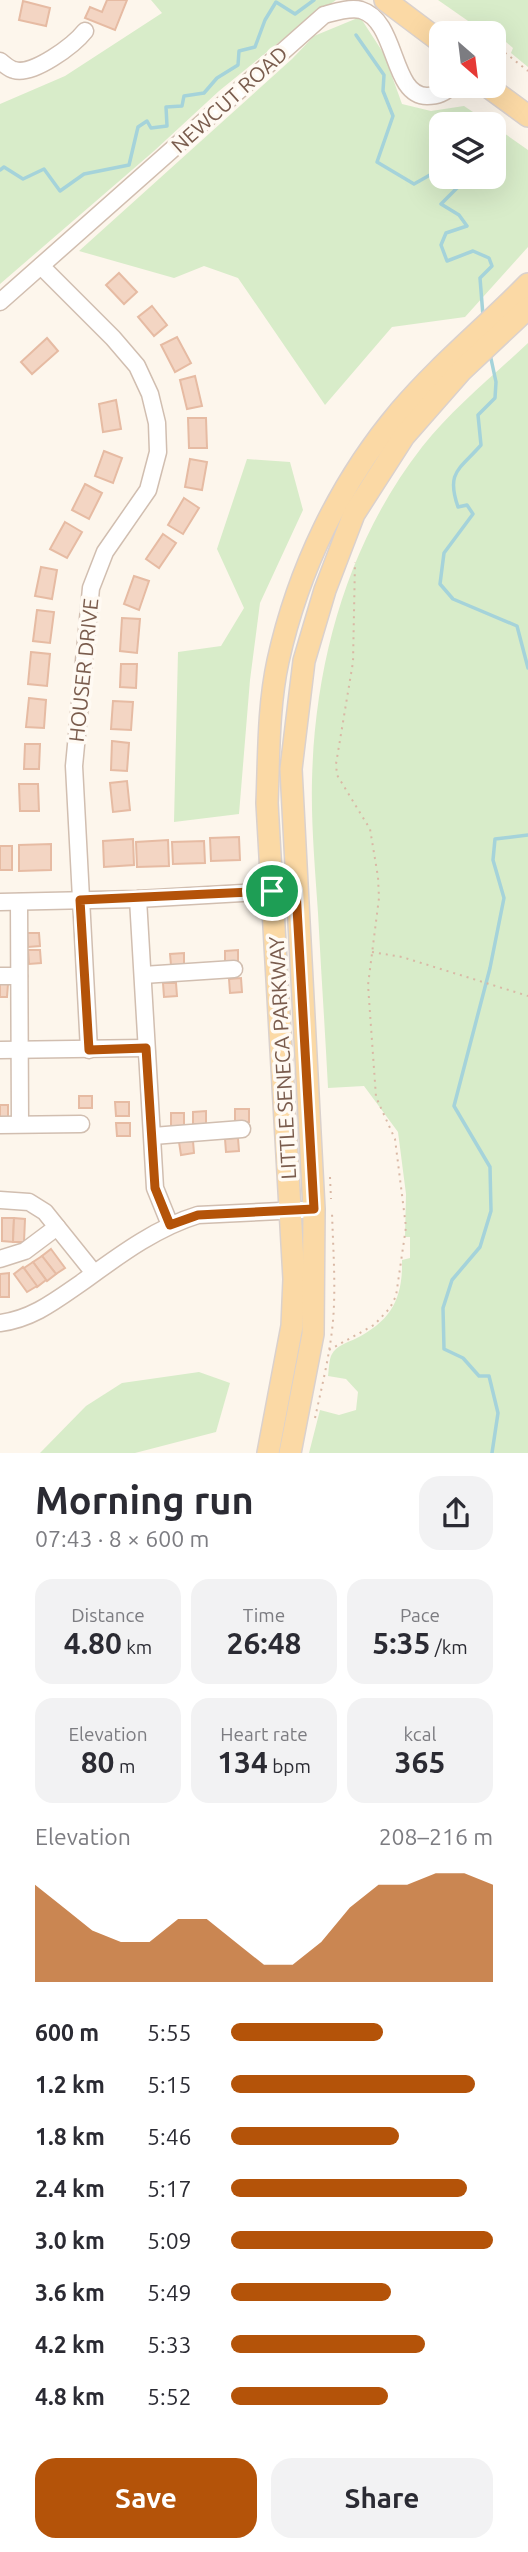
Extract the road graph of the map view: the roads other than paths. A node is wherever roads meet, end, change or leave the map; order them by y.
1 (385, 0) edge
2 (85, 31) dead end
3 (429, 33) edge
4 (0, 61) edge
5 (429, 96) edge
6 (503, 98) edge
7 (528, 116) edge
8 (41, 266) junction
9 (528, 284) edge
10 (0, 302) edge
11 (515, 313) edge
12 (456, 364) junction
13 (296, 890) junction
14 (272, 891) junction
15 (138, 899) junction
16 (80, 900) junction
17 (0, 902) edge
18 (19, 902) junction
19 (234, 969) dead end
20 (143, 975) junction
21 (0, 976) edge
22 (19, 976) junction
23 (146, 1048) junction
24 (89, 1050) junction
25 (0, 1051) edge
26 (22, 1051) junction
27 (20, 1124) junction
28 (81, 1124) dead end
29 (0, 1125) edge
30 (242, 1129) dead end
31 (153, 1136) junction
32 (0, 1200) edge
33 (314, 1209) junction
34 (291, 1210) junction
35 (170, 1225) junction
36 (57, 1227) junction
37 (0, 1259) edge
38 (94, 1273) junction
39 (0, 1323) edge
40 (268, 1453) edge
41 (290, 1453) edge

1 - 3 main road
2 - 4 street
5 - 8 street, NEWCUT ROAD
6 - 7 main road
8 - 10 street, NEWCUT ROAD
8 - 16 street, HOUSER DRIVE
9 - 11 main road, LITTLE SENECA PARKWAY
11 - 12 main road, LITTLE SENECA PARKWAY
12 - 13 main road, LITTLE SENECA PARKWAY
12 - 14 main road, LITTLE SENECA PARKWAY
13 - 14 street
13 - 33 main road, LITTLE SENECA PARKWAY
14 - 15 street
14 - 34 main road, LITTLE SENECA PARKWAY
15 - 16 street
15 - 20 street
16 - 18 street
16 - 24 street, HOUSER DRIVE
17 - 18 street
18 - 22 street
19 - 20 street
20 - 23 street
21 - 22 street
22 - 26 street
23 - 24 street
23 - 31 street
24 - 26 street
25 - 26 street
26 - 27 street
27 - 28 street
27 - 29 street
30 - 31 street
31 - 35 street
32 - 36 street
33 - 34 street
33 - 41 main road, LITTLE SENECA PARKWAY
34 - 35 street
34 - 40 main road, LITTLE SENECA PARKWAY
35 - 38 street
36 - 37 street
36 - 38 street
38 - 39 street

